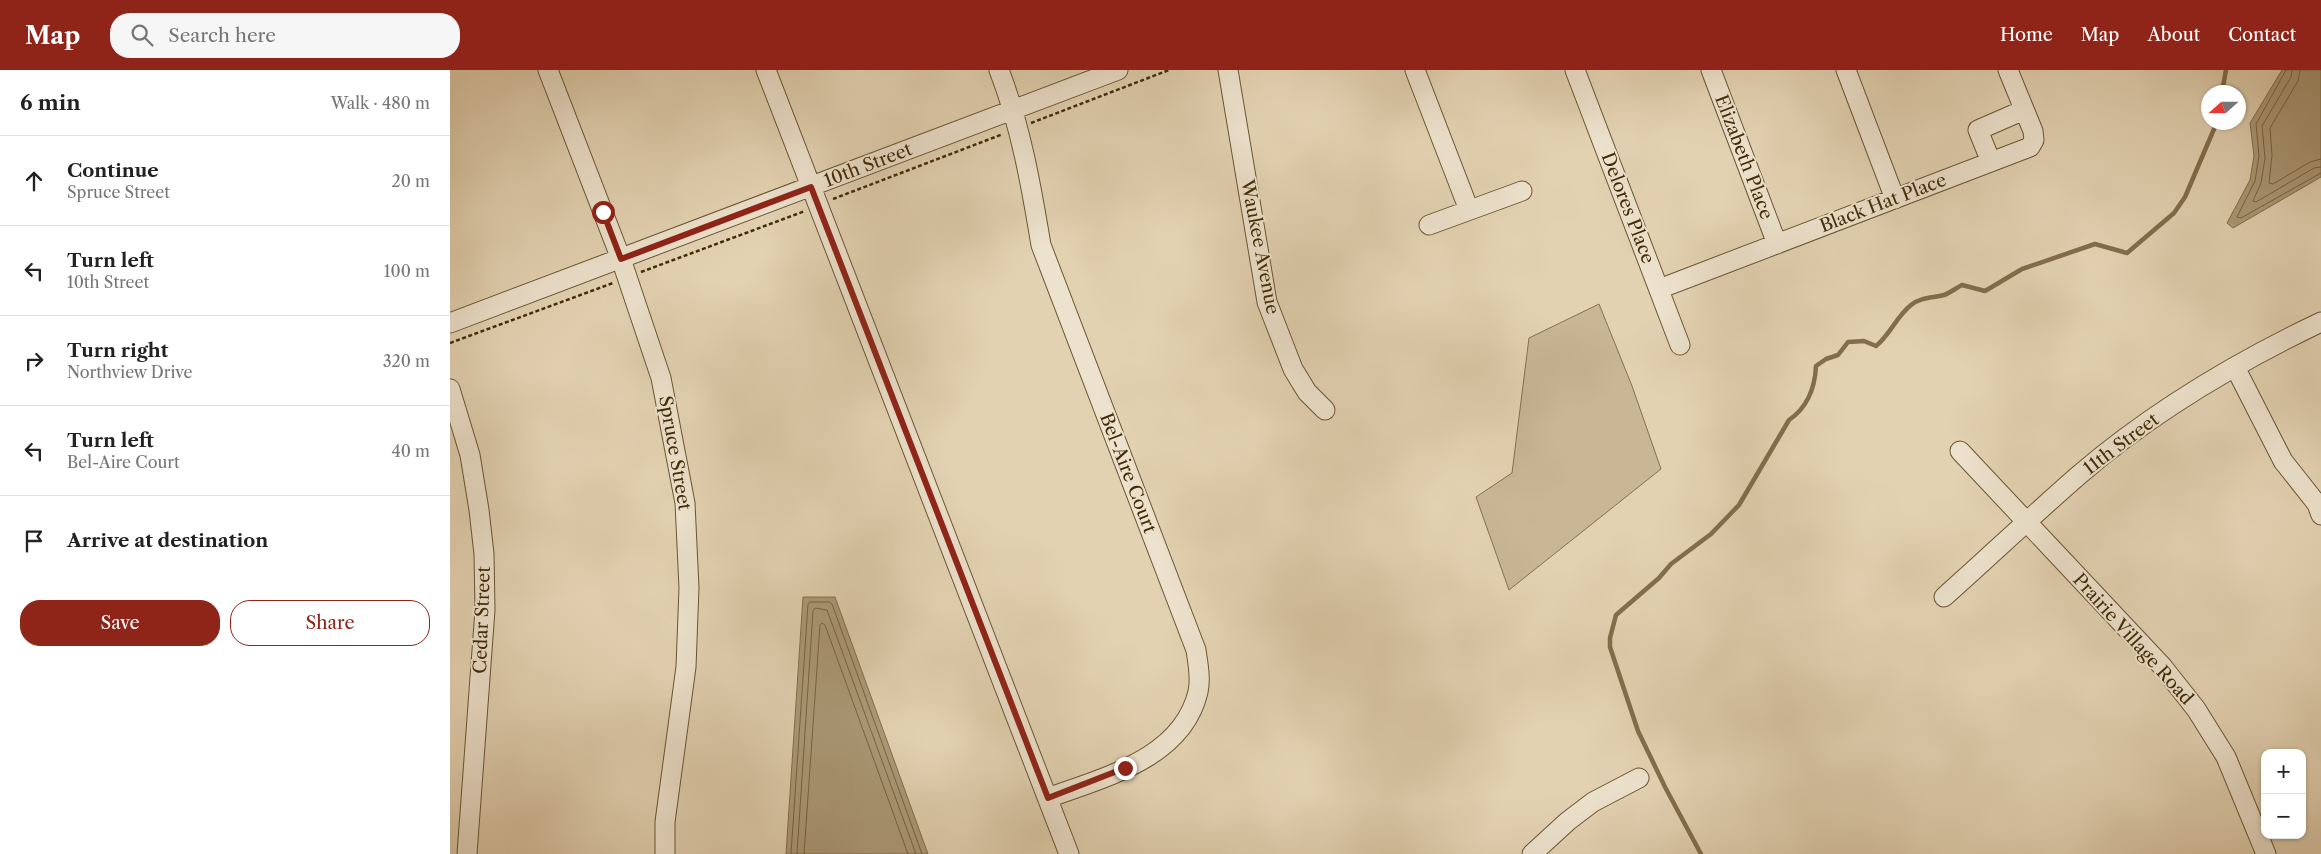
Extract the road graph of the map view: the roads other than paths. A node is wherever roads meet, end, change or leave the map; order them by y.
1 (548, 70) edge
2 (766, 70) edge
3 (999, 70) edge
4 (1118, 70) edge
5 (1228, 70) edge
6 (1415, 70) edge
7 (1575, 70) edge
8 (1711, 70) edge
9 (1846, 70) edge
10 (2010, 71) edge
11 (1014, 109) junction
12 (2024, 110) junction
13 (1991, 162) junction
14 (811, 187) junction
15 (1522, 191) dead end
16 (1895, 199) junction
17 (1469, 210) junction
18 (1429, 225) dead end
19 (1777, 244) junction
20 (621, 259) junction
21 (1659, 289) junction
22 (2321, 322) edge
23 (450, 323) edge
24 (1680, 346) dead end
25 (2235, 367) junction
26 (450, 389) edge
27 (1325, 410) dead end
28 (1960, 451) dead end
29 (2321, 515) edge
30 (2027, 522) junction
31 (1944, 597) dead end
32 (1638, 778) dead end
33 (1048, 798) junction
34 (467, 854) edge
35 (665, 854) edge
36 (1069, 854) edge
37 (1532, 854) edge
38 (2266, 854) edge

1 - 20 street, Spruce Street
2 - 14 street
3 - 11 street, Bel-Aire Court
4 - 11 street, 10th Street
5 - 27 street, Waukee Avenue
6 - 17 street
7 - 21 street, Delores Place
8 - 19 street, Elizabeth Place
9 - 16 street
10 - 12 street, Black Hat Place
11 - 14 street, 10th Street
11 - 33 street, Bel-Aire Court
12 - 13 street, Black Hat Place
12 - 13 street
13 - 16 street, Black Hat Place
14 - 20 street, 10th Street
14 - 33 street
15 - 17 street
16 - 19 street, Black Hat Place
17 - 18 street
19 - 21 street, Black Hat Place
20 - 23 street, 10th Street
20 - 35 street, Spruce Street
21 - 24 street, Delores Place
22 - 25 street, 11th Street
25 - 29 street
25 - 30 street, 11th Street
26 - 34 street, Cedar Street
28 - 30 street, Prairie Village Road
30 - 31 street, 11th Street
30 - 38 street, Prairie Village Road
32 - 37 street
33 - 36 street

